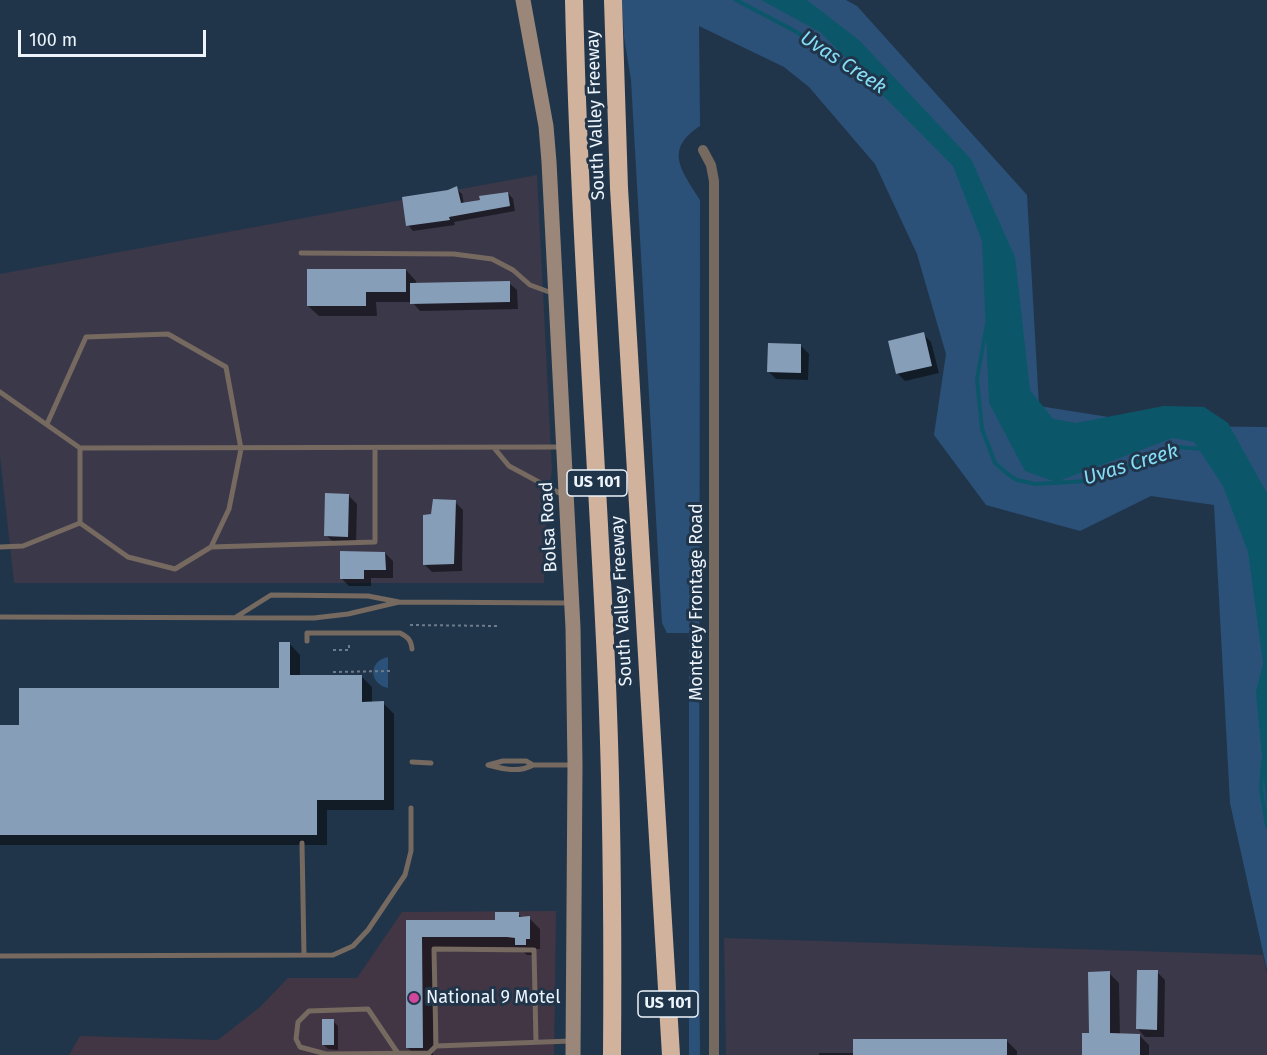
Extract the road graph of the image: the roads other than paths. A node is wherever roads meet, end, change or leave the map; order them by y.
1 (523, 0) edge
2 (574, 0) edge
3 (613, 0) edge
4 (703, 150) dead end
5 (301, 253) dead end
6 (557, 295) junction
7 (0, 392) edge
8 (47, 424) junction
9 (564, 447) junction
10 (80, 448) junction
11 (241, 448) junction
12 (375, 448) junction
13 (495, 449) junction
14 (567, 498) junction
15 (80, 523) junction
16 (0, 547) edge
17 (211, 547) junction
18 (399, 602) junction
19 (572, 603) junction
20 (0, 617) edge
21 (235, 618) junction
22 (308, 641) dead end
23 (412, 649) dead end
24 (412, 762) dead end
25 (431, 763) dead end
26 (533, 765) junction
27 (575, 765) junction
28 (411, 808) dead end
29 (303, 843) dead end
30 (304, 955) junction
31 (0, 956) edge
32 (536, 1042) junction
33 (436, 1046) junction
34 (573, 1048) edge
35 (397, 1052) junction
36 (612, 1055) edge
37 (671, 1055) edge
38 (714, 1055) edge

1 - 6 main road, Bolsa Road
2 - 36 highway, South Valley Freeway / US 101
3 - 37 highway, South Valley Freeway / US 101
4 - 38 street, Monterey Frontage Road
5 - 6 lane
6 - 9 main road, Bolsa Road
7 - 8 lane
8 - 10 lane
8 - 11 lane
9 - 13 lane
9 - 14 main road, Bolsa Road
10 - 11 lane
10 - 15 lane
11 - 12 lane
11 - 17 lane
12 - 13 lane
12 - 17 lane
13 - 14 lane
14 - 19 main road, Bolsa Road
15 - 16 lane
15 - 17 lane
18 - 19 lane
18 - 21 lane
18 - 21 lane
19 - 27 main road, Bolsa Road
20 - 21 lane
22 - 23 lane
24 - 25 lane
26 - 26 lane
26 - 27 lane
27 - 34 main road, Bolsa Road
28 - 30 lane
29 - 30 lane
30 - 31 lane
32 - 33 lane
32 - 33 lane
32 - 34 lane
33 - 35 lane
35 - 35 lane

